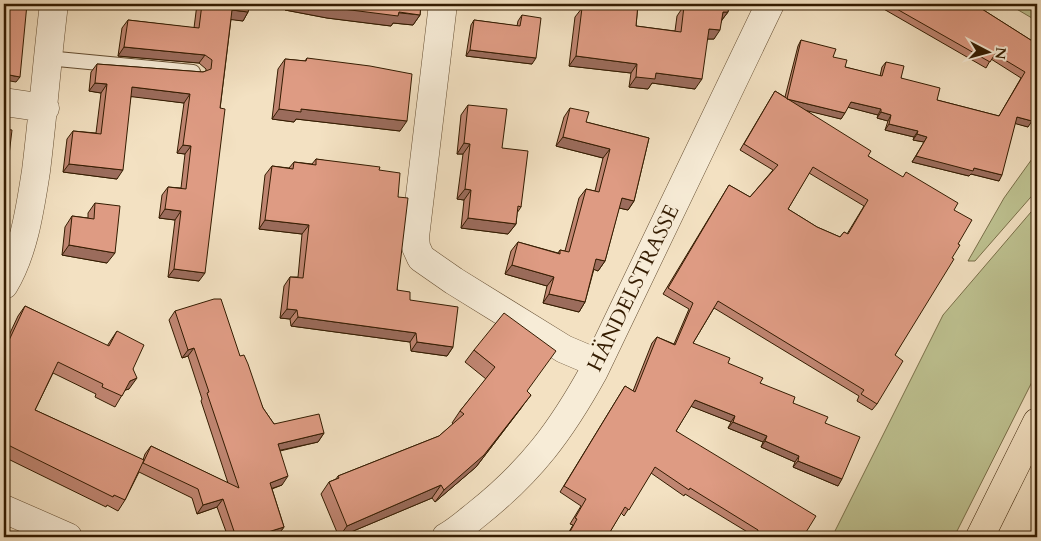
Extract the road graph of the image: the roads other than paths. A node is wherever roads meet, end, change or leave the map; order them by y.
1 (54, 4) edge
2 (442, 4) edge
3 (770, 4) edge
4 (47, 58) junction
5 (198, 72) edge
6 (4, 102) edge
7 (44, 108) junction
8 (4, 285) edge
9 (597, 363) junction
10 (1037, 422) edge
11 (4, 509) edge
12 (68, 537) edge
13 (446, 537) edge
14 (980, 537) edge

1 - 4 street
2 - 9 street
3 - 9 street, HÄNDELSTRASSE
4 - 5 lane
4 - 7 street
6 - 7 street
7 - 8 street
9 - 13 street, HÄNDELSTRASSE
10 - 14 main road
11 - 12 street

